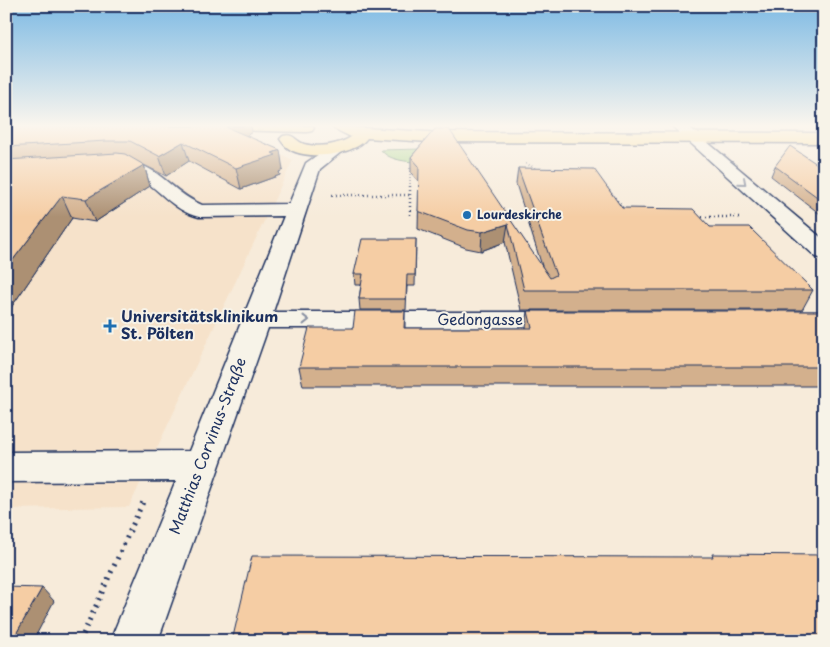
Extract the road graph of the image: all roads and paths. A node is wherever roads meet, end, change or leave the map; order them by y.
1 (295, 156) edge
2 (332, 156) edge
3 (714, 156) edge
4 (522, 164) dead end
5 (416, 165) edge
6 (89, 169) edge
7 (543, 176) edge
8 (304, 180) junction
9 (605, 186) edge
10 (410, 195) junction
11 (410, 216) dead end
12 (629, 216) edge
13 (697, 217) edge
14 (784, 218) junction
15 (824, 252) edge
16 (257, 320) junction
17 (585, 320) edge
18 (200, 466) junction
19 (6, 467) edge
20 (134, 641) edge

1 - 8 main road
2 - 8 street
3 -> 14 street
4 - 7 path
5 - 10 path
6 - 8 street
8 - 10 path
8 - 16 street, Matthias Corvinus-Straße
9 - 12 path
10 - 11 path
13 - 14 path
14 - 15 street
16 -> 17 street, Gedongasse
16 - 18 street, Matthias Corvinus-Straße
18 - 19 street
18 - 20 street, Matthias Corvinus-Straße

